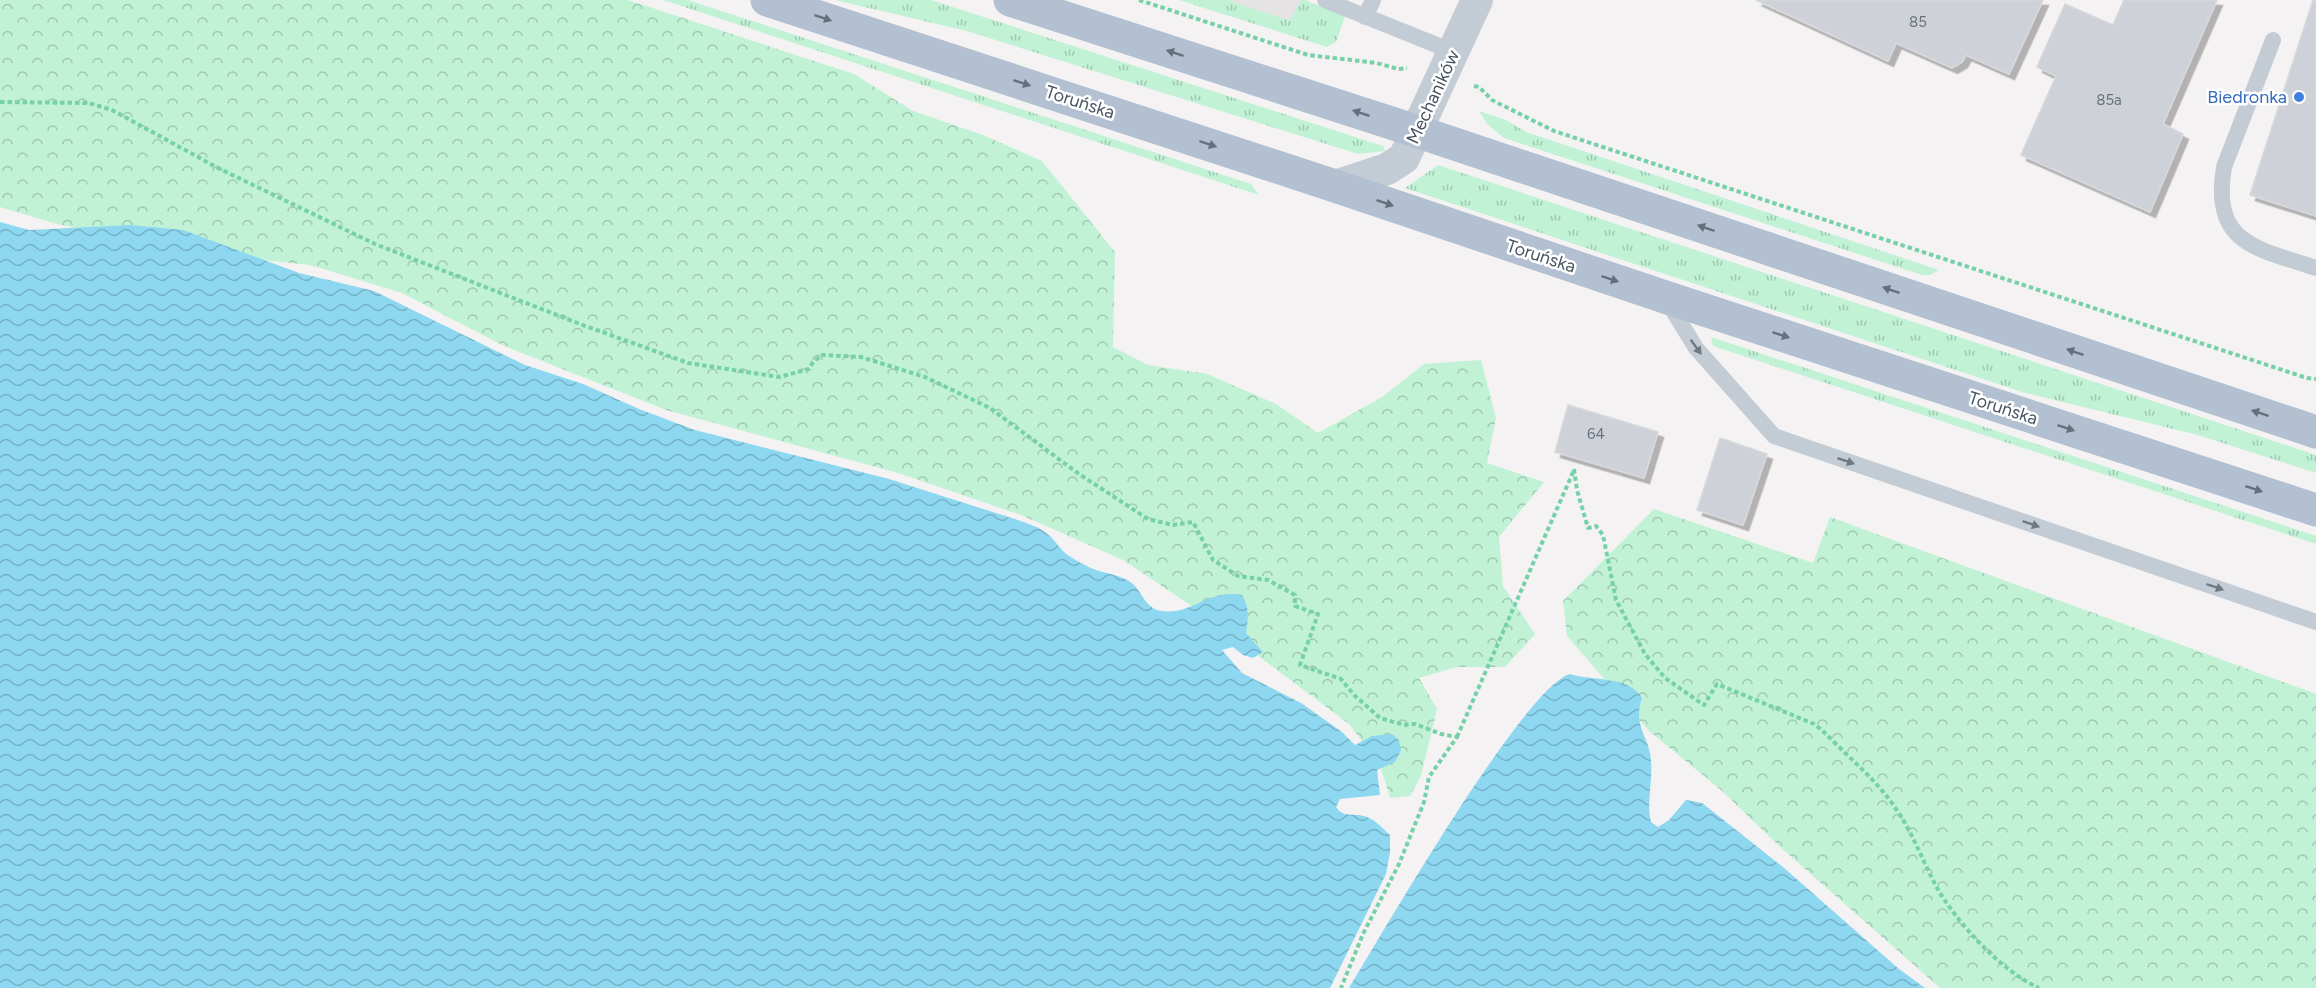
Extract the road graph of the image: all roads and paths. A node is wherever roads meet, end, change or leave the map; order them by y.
1 (767, 0) edge
2 (1010, 0) edge
3 (1139, 0) edge
4 (1325, 0) edge
5 (1373, 0) edge
6 (1477, 0) edge
7 (1365, 17) junction
8 (2272, 40) dead end
9 (1454, 52) junction
10 (1416, 66) dead end
11 (1469, 84) dead end
12 (0, 102) edge
13 (1416, 131) junction
14 (1335, 186) junction
15 (2316, 268) edge
16 (1665, 297) junction
17 (2316, 379) edge
18 (2316, 432) edge
19 (2316, 510) edge
20 (2316, 622) edge
21 (1457, 737) junction
22 (1341, 988) edge
23 (2039, 988) edge

1 -> 14 main road, Toruńska
13 -> 2 main road
3 - 10 path
4 - 7 lane
5 - 7 lane
6 - 9 street, Mechaników
7 - 9 lane
8 - 15 lane
9 - 13 street, Mechaników
11 - 17 path
12 - 21 path
13 - 14 street, Mechaników
18 -> 13 main road
14 -> 16 main road, Toruńska
16 -> 19 main road, Toruńska
16 -> 20 lane
21 - 22 path
21 - 23 path

